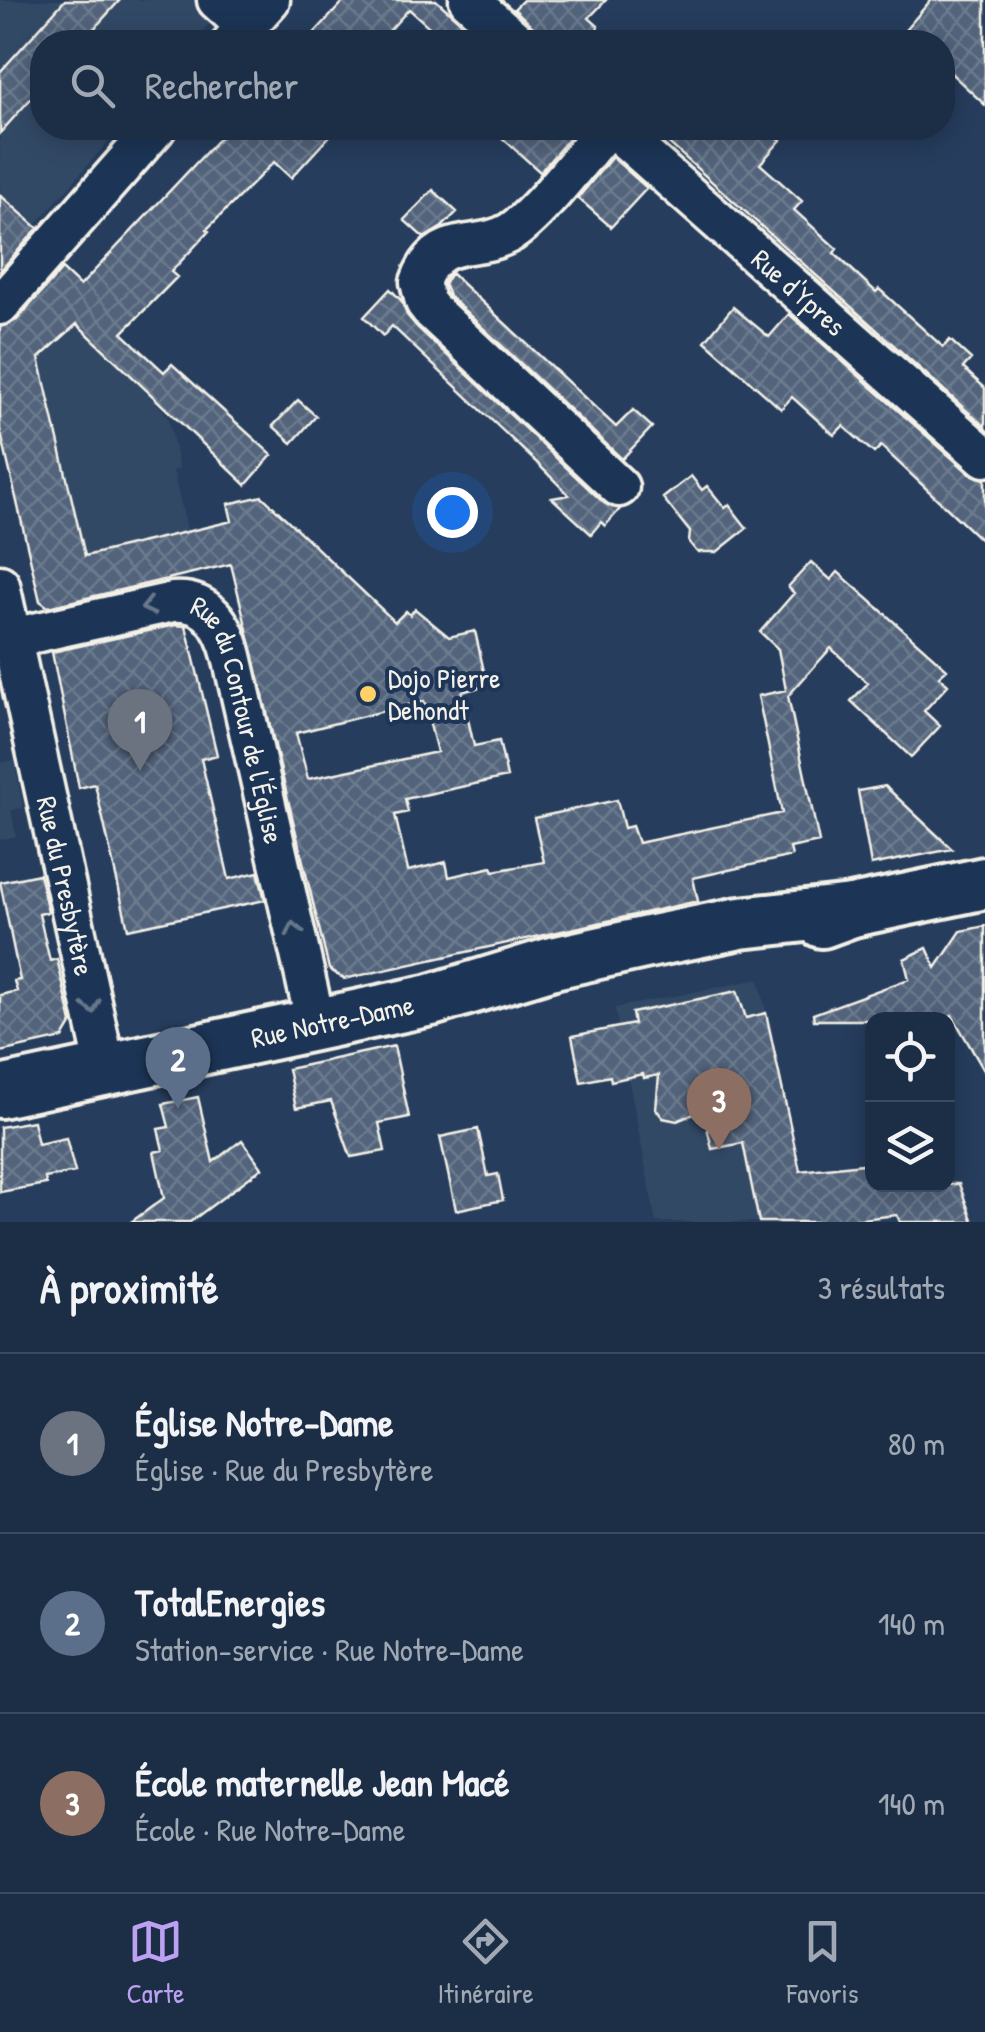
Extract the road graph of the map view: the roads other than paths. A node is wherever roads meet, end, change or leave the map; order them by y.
1 (217, 0) edge
2 (470, 0) edge
3 (249, 23) edge
4 (504, 30) edge
5 (145, 140) edge
6 (599, 140) edge
7 (624, 140) edge
8 (0, 305) edge
9 (985, 457) edge
10 (619, 487) dead end
11 (0, 585) edge
12 (12, 638) junction
13 (985, 883) edge
14 (316, 1024) junction
15 (106, 1070) junction
16 (0, 1092) edge

1 - 3 street
2 - 4 street
5 - 8 street
6 - 10 street
7 - 9 street, Rue d'Ypres
11 - 12 street, Rue du Presbytère
14 -> 12 street, Rue du Contour de l'Église
12 -> 15 street, Rue du Presbytère
13 - 14 main road, Rue Notre-Dame
14 - 15 main road, Rue Notre-Dame
15 - 16 main road, Rue Notre-Dame

